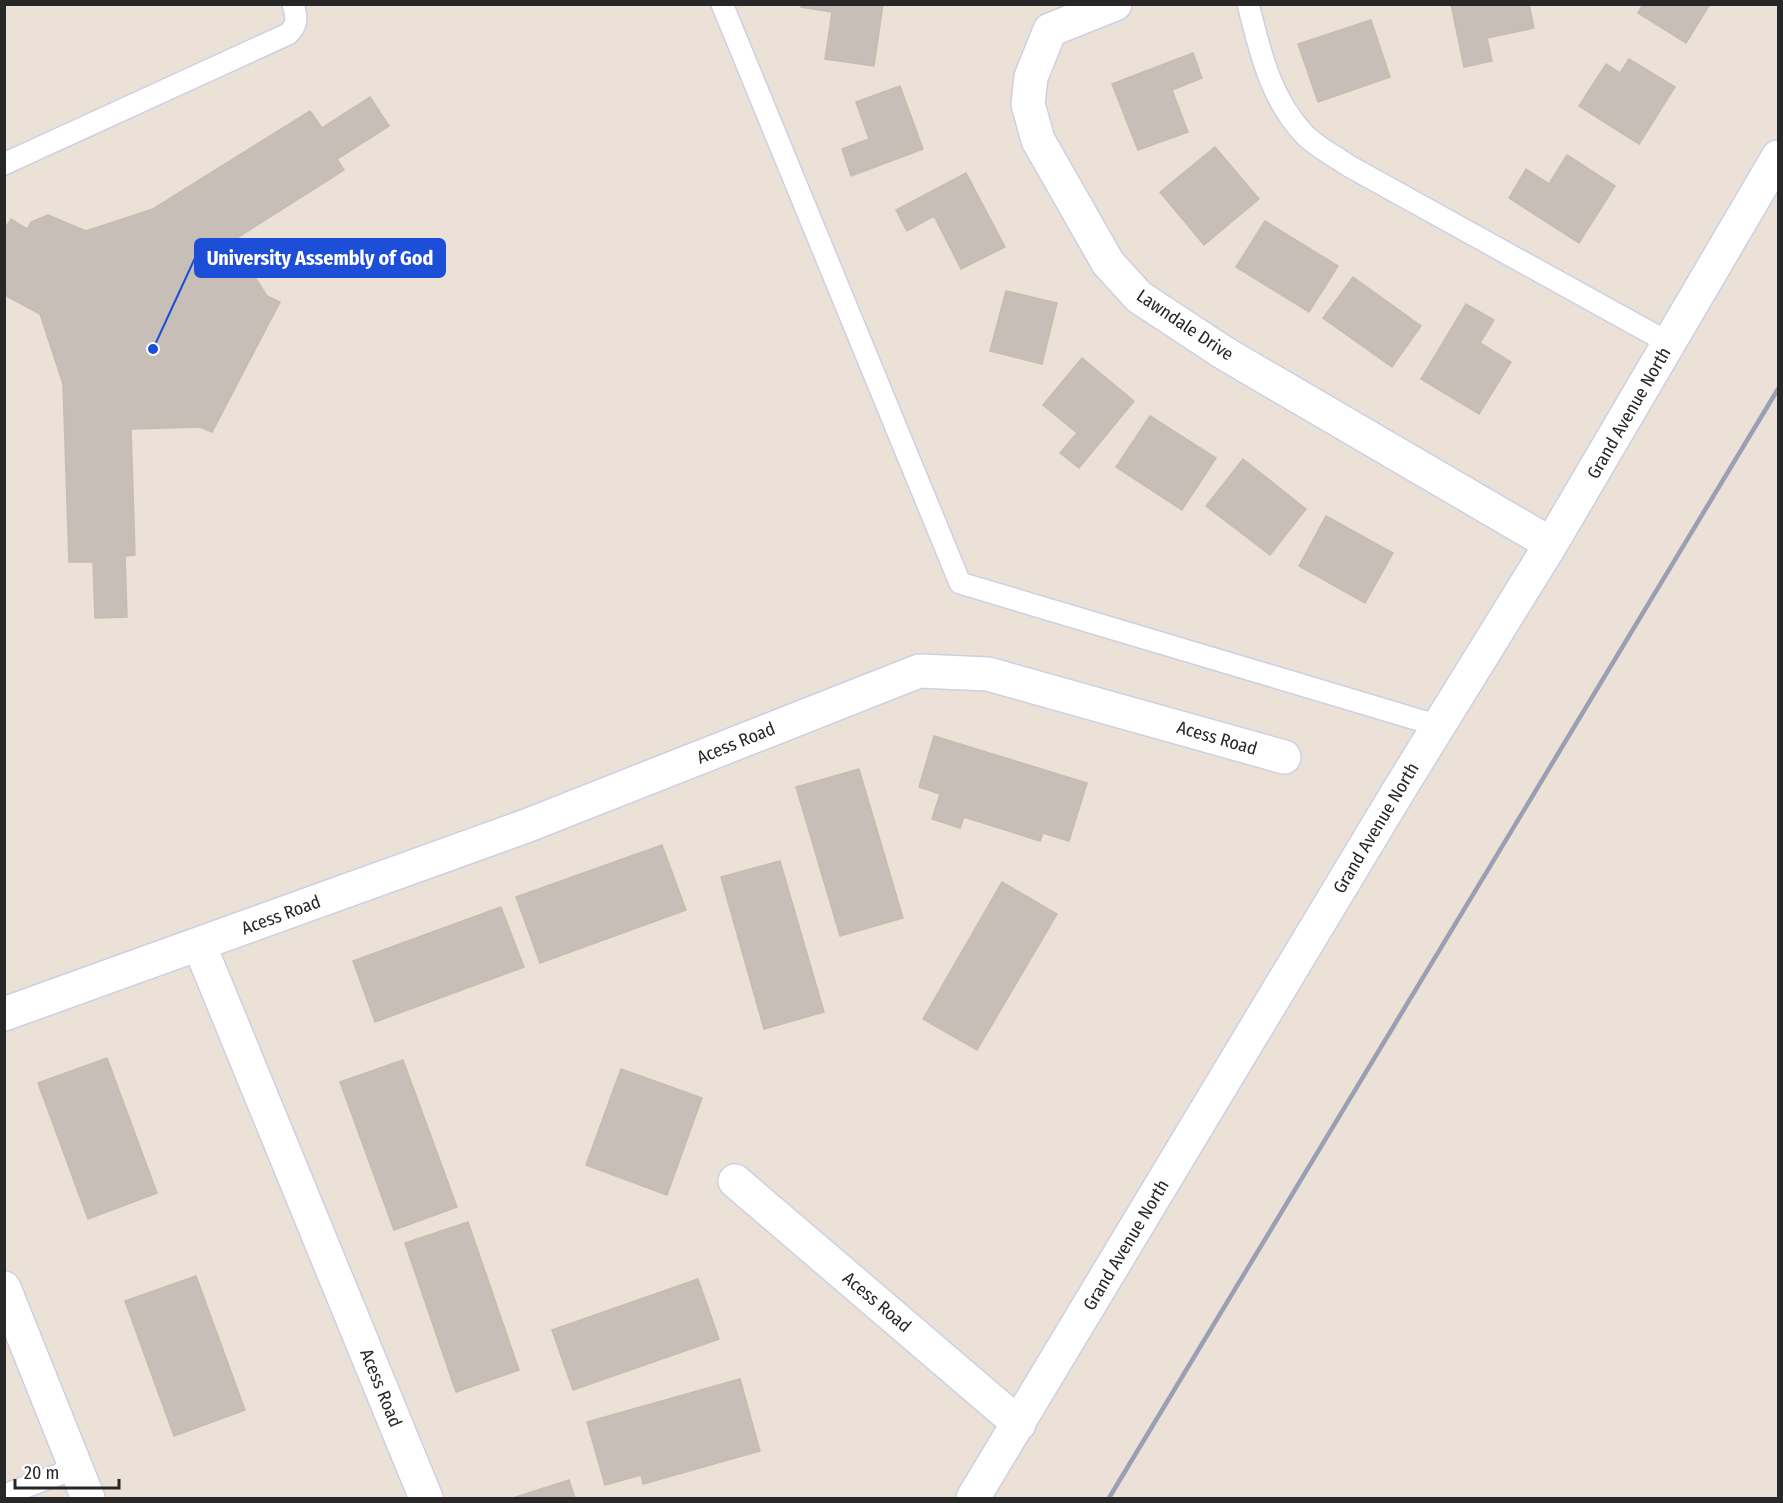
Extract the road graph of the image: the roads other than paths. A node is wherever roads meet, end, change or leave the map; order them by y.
1 (293, 4) edge
2 (722, 4) edge
3 (1116, 4) edge
4 (1248, 4) edge
5 (1779, 157) edge
6 (4, 164) edge
7 (1670, 343) junction
8 (1551, 544) junction
9 (1439, 726) junction
10 (1284, 757) dead end
11 (199, 944) junction
12 (4, 1014) edge
13 (735, 1181) dead end
14 (4, 1288) edge
15 (1019, 1424) junction
16 (76, 1468) junction
17 (4, 1495) edge
18 (88, 1498) edge
19 (426, 1498) edge
20 (973, 1498) edge

1 - 6 lane
2 - 9 lane
3 - 8 street, Lawndale Drive
4 - 7 lane
5 - 7 street, Grand Avenue North
7 - 8 street, Grand Avenue North
8 - 9 street, Grand Avenue North
9 - 15 street, Grand Avenue North
10 - 11 street, Acess Road
11 - 12 street, Acess Road
11 - 19 street, Acess Road
13 - 15 street, Acess Road
14 - 16 street
15 - 20 street, Grand Avenue North
16 - 17 lane
16 - 18 street

